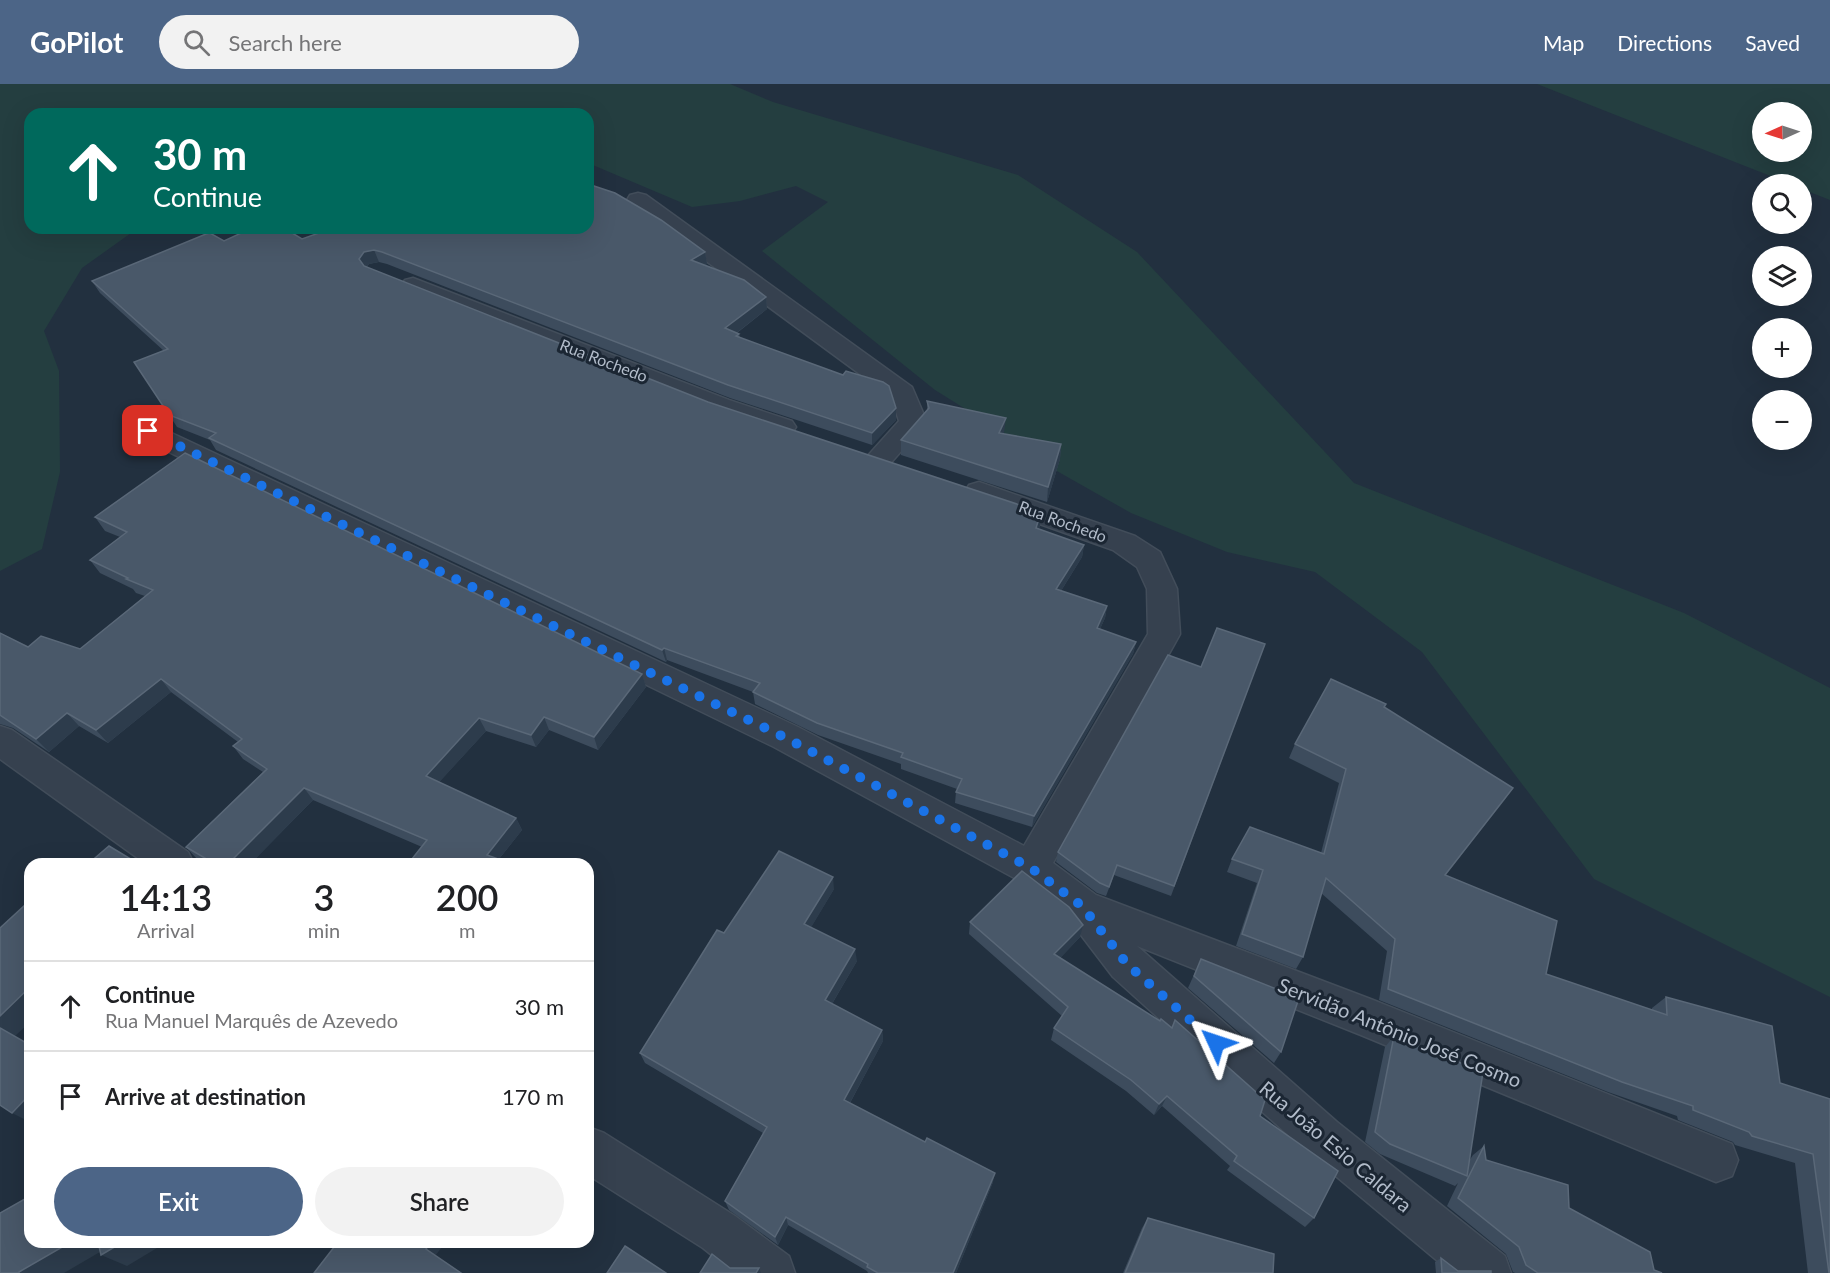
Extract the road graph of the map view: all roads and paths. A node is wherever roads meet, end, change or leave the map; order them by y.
1 (638, 200) dead end
2 (389, 276) edge
3 (148, 431) dead end
4 (811, 437) edge
5 (878, 460) edge
6 (955, 485) edge
7 (0, 740) edge
8 (167, 858) edge
9 (1031, 868) junction
10 (1082, 906) junction
11 (594, 1153) edge
12 (1716, 1160) dead end
13 (772, 1273) edge
14 (1488, 1273) edge

1 - 5 street
2 - 4 street, Rua Rochedo
3 - 9 street, Rua João Esio Caldara
6 - 9 street, Rua Rochedo
7 - 8 street
9 - 10 street, Rua João Esio Caldara
10 - 12 street, Servidão Antônio José Cosmo
10 - 14 street, Rua João Esio Caldara
11 - 13 street

